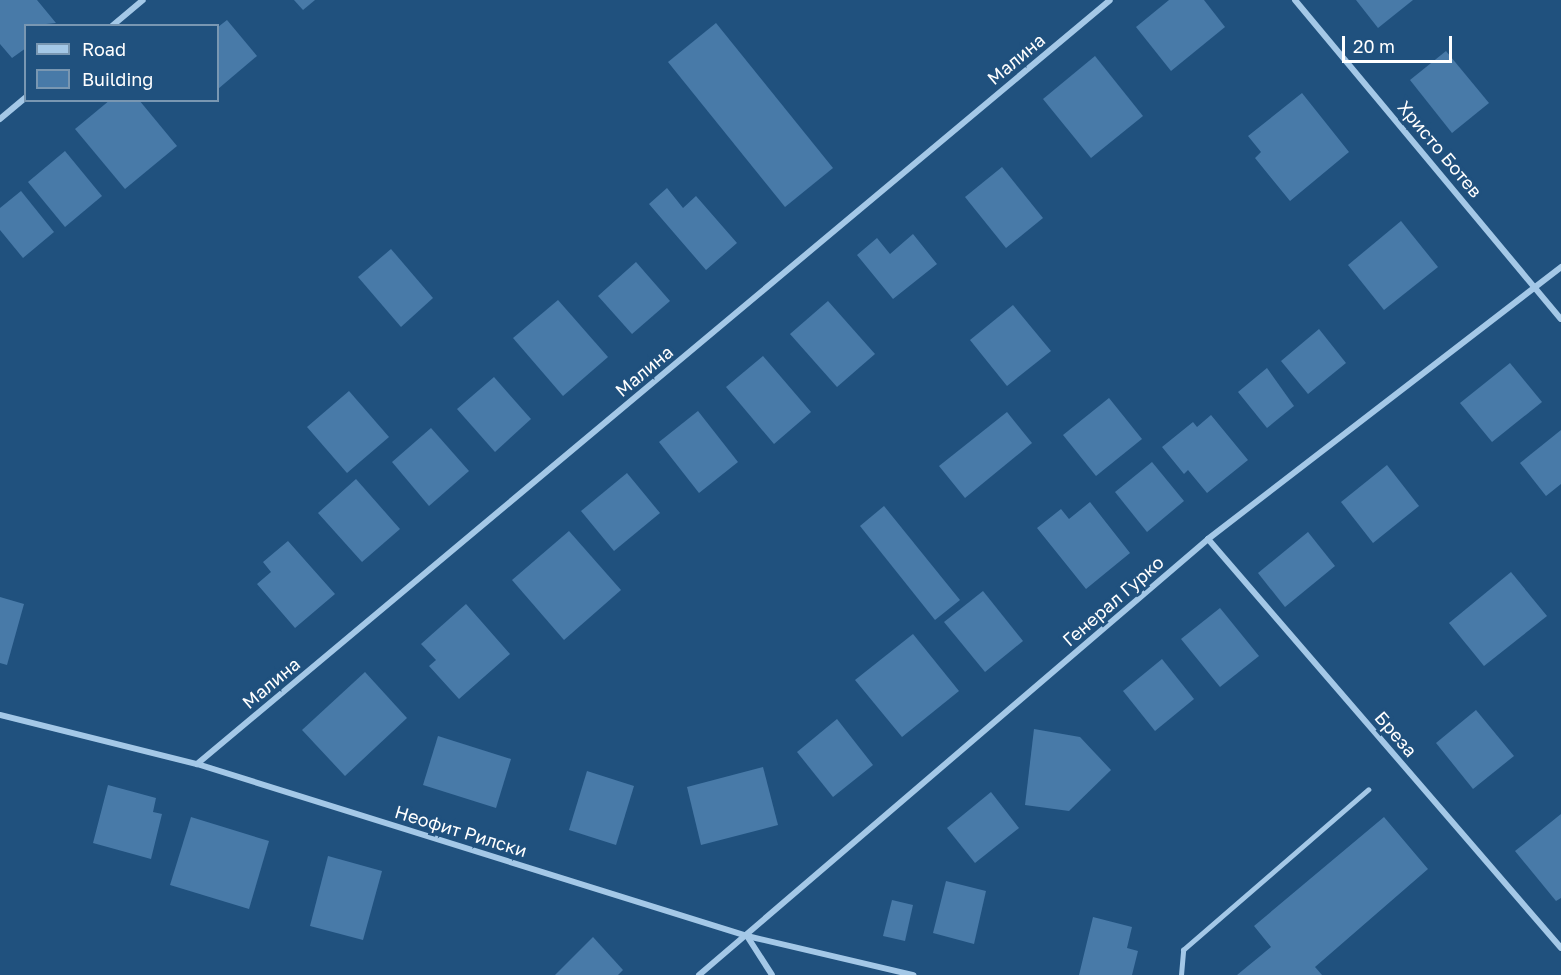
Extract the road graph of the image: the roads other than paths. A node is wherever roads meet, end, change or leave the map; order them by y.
1 (143, 0) edge
2 (1110, 0) edge
3 (1295, 0) edge
4 (114, 24) edge
5 (24, 99) edge
6 (0, 119) edge
7 (1561, 267) edge
8 (1537, 289) junction
9 (1561, 319) edge
10 (1208, 539) junction
11 (0, 715) edge
12 (197, 764) junction
13 (1368, 790) dead end
14 (747, 936) junction
15 (1561, 948) edge
16 (699, 975) edge
17 (772, 975) edge
18 (913, 975) edge
19 (1181, 975) edge

1 - 4 street
2 - 12 street, Малина
3 - 8 street, Христо Ботев
5 - 6 street
7 - 8 street, Генерал Гурко
8 - 9 street, Христо Ботев
8 - 10 street, Генерал Гурко
10 - 14 street, Генерал Гурко
10 - 15 street, Бреза
11 - 12 street, Неофит Рилски
12 - 14 street, Неофит Рилски
13 - 19 lane
14 - 16 street, Генерал Гурко
14 - 17 street
14 - 18 street, Неофит Рилски

